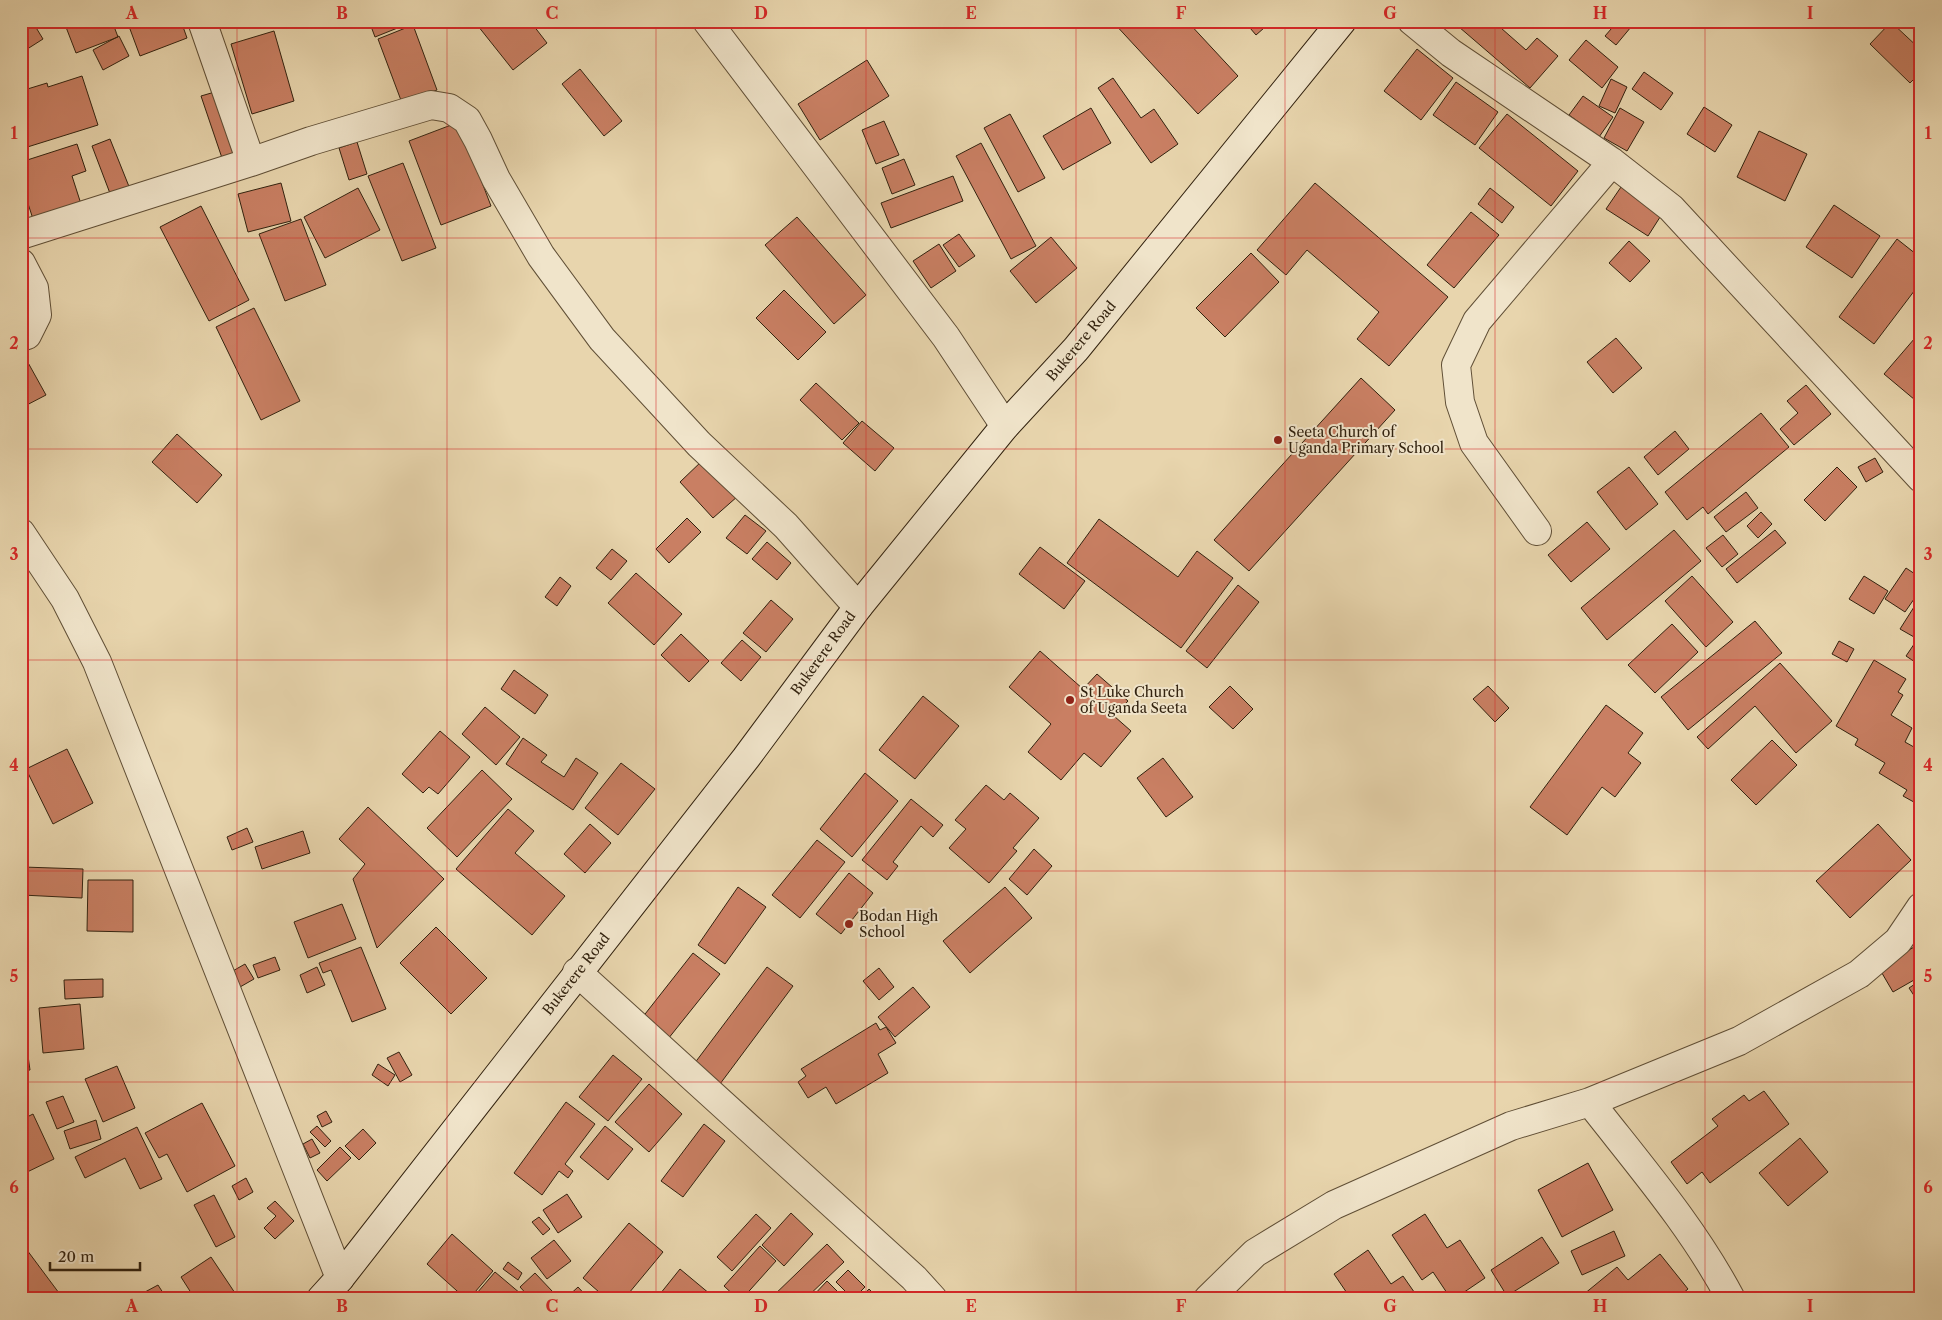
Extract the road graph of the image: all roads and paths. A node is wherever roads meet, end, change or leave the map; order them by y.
1 (202, 21) edge
2 (707, 21) edge
3 (1342, 21) edge
4 (1412, 21) edge
5 (251, 162) junction
6 (1612, 162) junction
7 (21, 235) edge
8 (21, 262) edge
9 (21, 337) edge
10 (1005, 426) junction
11 (1921, 478) edge
12 (1537, 531) dead end
13 (24, 543) edge
14 (858, 607) junction
15 (1921, 907) edge
16 (577, 972) junction
17 (1590, 1102) junction
18 (340, 1278) junction
19 (321, 1299) edge
20 (933, 1299) edge
21 (1208, 1299) edge
22 (1731, 1299) edge

1 - 5 street
2 - 10 street
3 - 10 street, Bukerere Road
4 - 6 street
5 - 7 street
5 - 14 street
6 - 11 street
6 - 12 street
8 - 9 street
10 - 14 street, Bukerere Road
13 - 18 street
14 - 16 street, Bukerere Road
15 - 17 street
16 - 18 street, Bukerere Road
16 - 20 street
17 - 21 street
17 - 22 street
18 - 19 street, Bukerere Road

